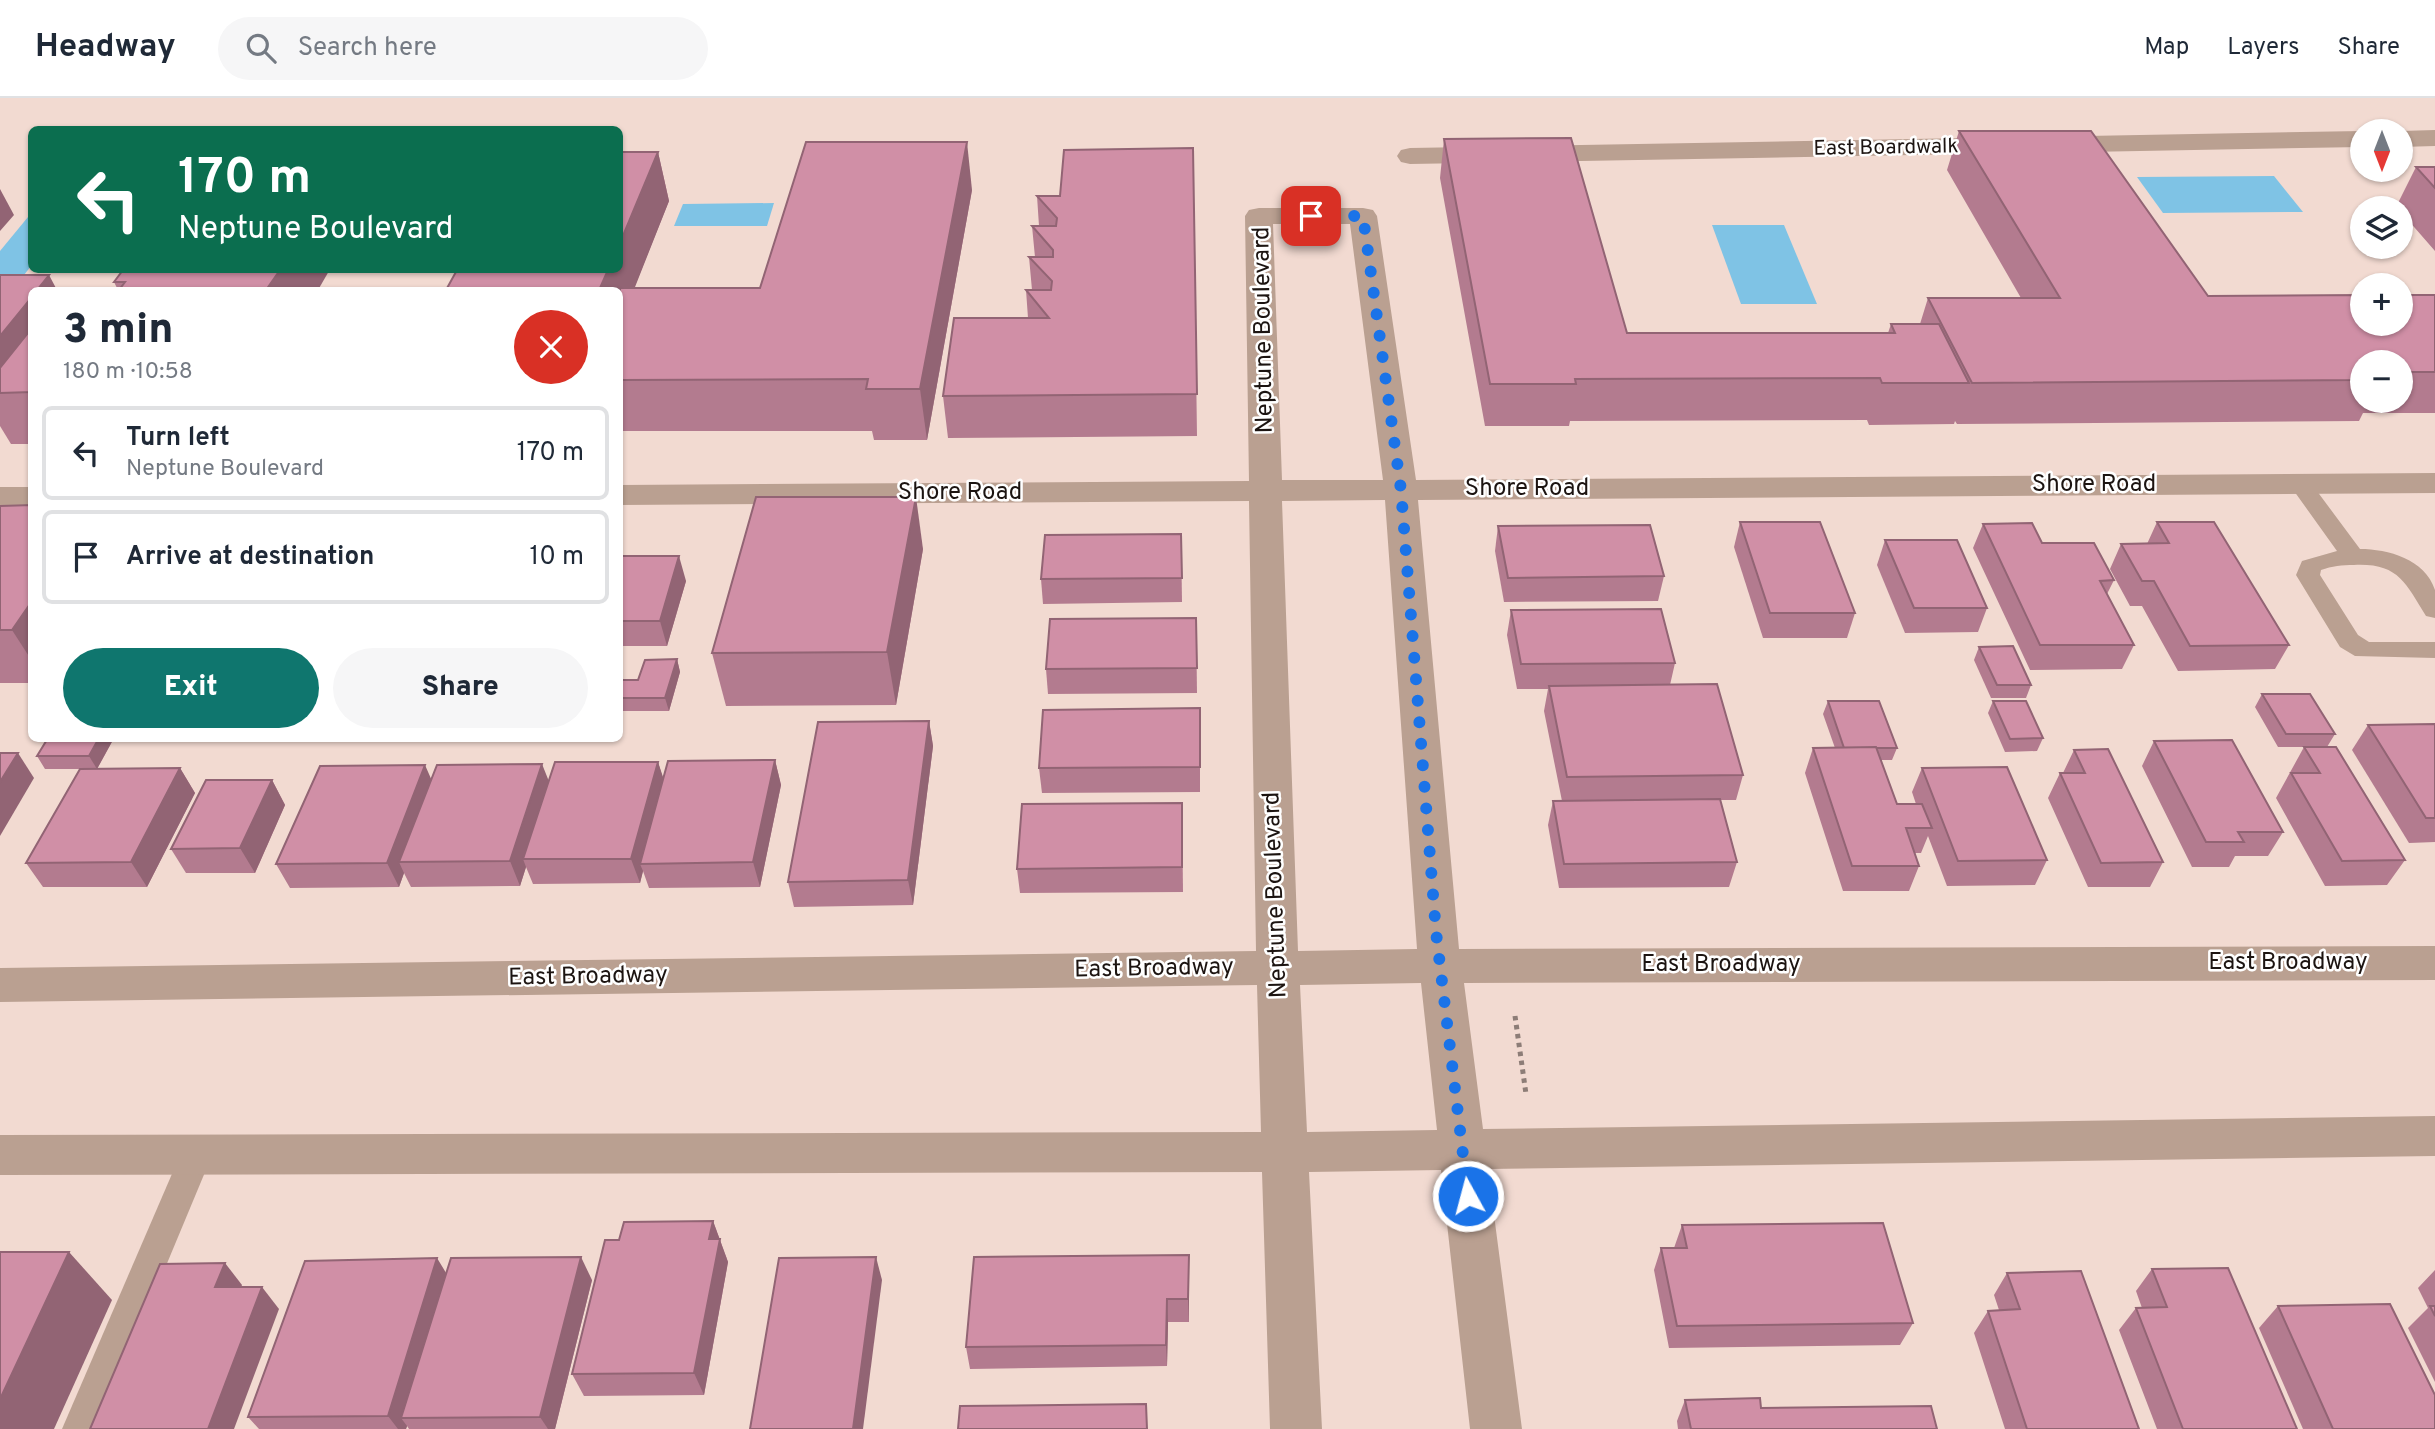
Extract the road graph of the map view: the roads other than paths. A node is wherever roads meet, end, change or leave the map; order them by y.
1 (2435, 138) edge
2 (2350, 139) edge
3 (2413, 139) edge
4 (1410, 156) dead end
5 (2435, 483) edge
6 (2300, 484) junction
7 (1401, 490) junction
8 (1266, 491) junction
9 (623, 495) edge
10 (0, 497) edge
11 (28, 497) edge
12 (2354, 557) junction
13 (2435, 610) edge
14 (2435, 650) edge
15 (2435, 963) edge
16 (1441, 966) junction
17 (1278, 968) junction
18 (0, 985) edge
19 (2435, 1136) edge
20 (1462, 1150) junction
21 (1285, 1152) junction
22 (197, 1153) junction
23 (0, 1155) edge
24 (80, 1429) edge
25 (1296, 1429) edge
26 (1496, 1429) edge

1 - 3 street
2 - 4 street, East Boardwalk
5 - 6 street, Shore Road
6 - 7 street, Shore Road
6 - 12 lane
7 - 8 street, Shore Road
7 - 8 street, Neptune Boulevard
7 - 16 street, Neptune Boulevard
8 - 9 street, Shore Road
8 - 17 street, Neptune Boulevard
10 - 11 street
12 - 13 lane
12 - 14 lane
15 - 16 street, East Broadway
16 - 17 street, East Broadway
16 - 20 street, Neptune Boulevard
17 - 18 street, East Broadway
17 - 21 street, Neptune Boulevard
19 - 20 street
20 - 21 street
20 - 26 street, Neptune Boulevard
21 - 22 street
21 - 25 street, Neptune Boulevard
22 - 23 street
22 - 24 lane

